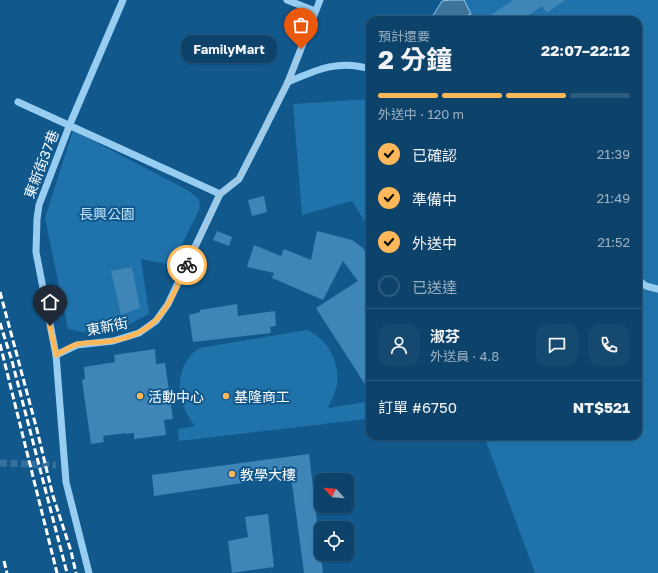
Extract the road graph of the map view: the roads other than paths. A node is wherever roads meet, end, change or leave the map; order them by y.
1 (123, 0) edge
2 (287, 0) edge
3 (320, 0) edge
4 (315, 11) junction
5 (366, 69) edge
6 (288, 82) junction
7 (18, 102) dead end
8 (70, 124) junction
9 (220, 194) junction
10 (642, 283) edge
11 (658, 289) edge
12 (56, 355) junction
13 (64, 464) junction
14 (56, 465) tunnel mouth
15 (89, 573) edge

1 - 8 street, 東新街37巷
2 - 4 street
3 - 4 street, 東新街
4 - 6 street, 東新街
5 - 6 street
6 - 9 street, 東新街
7 - 8 street, 東新街37巷
8 - 9 street, 東新街37巷
8 - 12 street, 東新街37巷
9 - 12 street, 東新街
10 - 11 street
12 - 13 street
13 - 14 street
13 - 15 street

